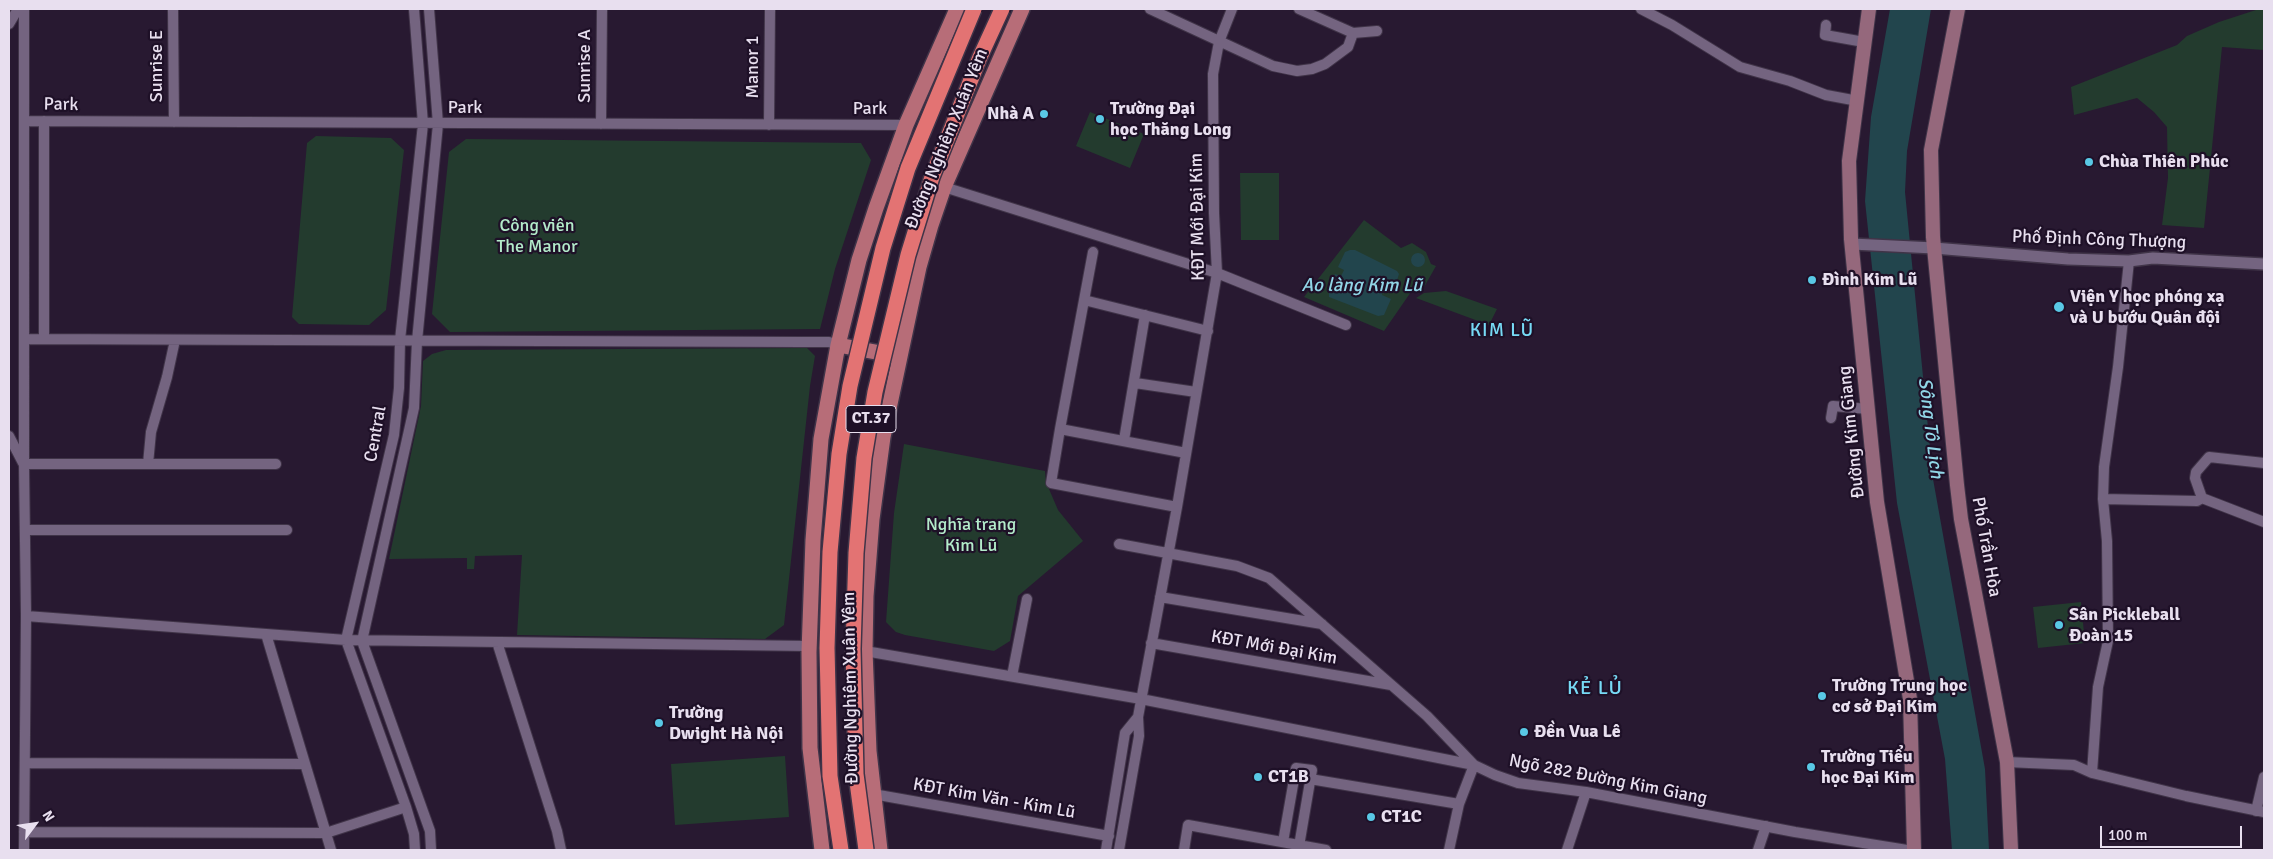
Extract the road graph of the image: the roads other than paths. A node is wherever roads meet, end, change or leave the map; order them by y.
1 (18, 9) edge
2 (24, 9) edge
3 (173, 9) edge
4 (414, 9) edge
5 (429, 9) edge
6 (602, 9) edge
7 (770, 9) edge
8 (957, 9) edge
9 (974, 9) edge
10 (1002, 9) edge
11 (1022, 9) edge
12 (1153, 9) edge
13 (1232, 9) edge
14 (1299, 9) edge
15 (1869, 9) edge
16 (1958, 9) edge
17 (1645, 10) edge
18 (9, 24) edge
19 (1826, 25) dead end
20 (1376, 31) dead end
21 (1353, 33) junction
22 (1219, 42) junction
23 (1864, 42) junction
24 (1858, 101) junction
25 (24, 120) junction
26 (44, 121) junction
27 (174, 122) junction
28 (424, 124) junction
29 (438, 124) junction
30 (601, 124) junction
31 (769, 124) junction
32 (906, 125) junction
33 (944, 187) junction
34 (1857, 244) junction
35 (1927, 248) junction
36 (1093, 252) dead end
37 (2129, 261) junction
38 (2264, 264) edge
39 (1217, 273) junction
40 (1084, 300) junction
41 (1145, 316) junction
42 (1346, 325) dead end
43 (1208, 331) junction
44 (24, 339) junction
45 (44, 340) junction
46 (175, 340) junction
47 (400, 340) junction
48 (416, 341) junction
49 (838, 345) junction
50 (899, 356) junction
51 (1135, 383) junction
52 (1196, 392) junction
53 (1868, 409) junction
54 (1831, 418) dead end
55 (1060, 429) junction
56 (9, 436) edge
57 (1124, 440) junction
58 (1186, 453) junction
59 (2264, 463) edge
60 (24, 464) junction
61 (148, 464) junction
62 (276, 464) dead end
63 (2202, 498) junction
64 (2103, 499) junction
65 (1177, 507) junction
66 (2264, 522) edge
67 (25, 530) junction
68 (286, 530) dead end
69 (1118, 544) dead end
70 (1169, 552) junction
71 (1160, 597) junction
72 (1027, 599) dead end
73 (26, 616) junction
74 (1323, 625) junction
75 (266, 634) junction
76 (346, 640) junction
77 (362, 640) junction
78 (497, 642) junction
79 (1151, 642) junction
80 (809, 646) junction
81 (865, 651) junction
82 (1012, 676) junction
83 (1392, 686) junction
84 (1141, 699) junction
85 (1138, 717) junction
86 (1124, 733) junction
87 (1138, 736) junction
88 (2007, 762) junction
89 (25, 763) junction
90 (305, 764) junction
91 (1474, 765) junction
92 (2092, 774) junction
93 (2264, 777) edge
94 (1310, 779) junction
95 (1586, 792) junction
96 (873, 794) junction
97 (1290, 802) junction
98 (1459, 804) junction
99 (1306, 805) junction
100 (406, 807) junction
101 (2260, 811) edge
102 (1766, 826) junction
103 (24, 832) junction
104 (326, 833) junction
105 (1109, 836) junction
106 (1283, 842) junction
107 (1297, 847) edge
108 (24, 850) edge
109 (331, 850) edge
110 (415, 850) edge
111 (431, 850) edge
112 (561, 850) edge
113 (822, 850) edge
114 (841, 850) edge
115 (866, 850) edge
116 (880, 850) edge
117 (1106, 850) edge
118 (1119, 850) edge
119 (1184, 850) edge
120 (1326, 850) edge
121 (1449, 850) edge
122 (1567, 850) edge
123 (1758, 850) edge
124 (1907, 850) edge
125 (1914, 850) edge
126 (2011, 850) edge

1 - 18 street
2 - 25 street
3 - 27 street, Sunrise E
4 - 28 street, Central
5 - 29 street, Central
6 - 30 street, Sunrise A
7 - 31 street, Manor 1
8 - 32 main road
9 - 114 highway, CT.37, bridge
10 - 115 highway, CT.37, bridge
11 - 33 main road, Đường Nghiêm Xuân Yêm
12 - 22 street
13 - 22 street, KĐT Mới Đại Kim
14 - 21 street
15 - 23 main road, Đường Kim Giang
16 - 35 main road, Phố Trần Hòa
17 - 24 street
19 - 23 street
20 - 21 street
21 - 22 street
22 - 39 street, KĐT Mới Đại Kim
23 - 24 main road, Đường Kim Giang
24 - 34 main road, Đường Kim Giang
25 - 26 street, Park
25 - 44 street
26 - 27 street, Park
26 - 45 street
27 - 28 street, Park
28 - 29 street, Park
28 - 47 street, Central
29 - 30 street, Park
29 - 48 street, Central
30 - 31 street, Park
31 - 32 street, Park
32 - 49 main road
33 - 39 street
33 - 50 main road, Đường Nghiêm Xuân Yêm
34 - 35 street, Phố Định Công Thượng
34 - 53 main road, Đường Kim Giang
35 - 37 street, Phố Định Công Thượng
35 - 88 main road, Phố Trần Hòa
36 - 40 street
37 - 38 street, Phố Định Công Thượng
37 - 64 street
39 - 42 street
39 - 43 street, KĐT Mới Đại Kim
40 - 41 street
40 - 55 street
41 - 43 street
41 - 51 street
43 - 52 street, KĐT Mới Đại Kim
44 - 45 street
44 - 60 street
45 - 46 street
46 - 47 street
46 - 61 street
47 - 48 street
47 - 76 street, Central
48 - 49 street
48 - 77 street, Central
49 - 50 main road
49 - 80 main road
50 - 81 main road, Đường Nghiêm Xuân Yêm
51 - 52 street
51 - 57 street
52 - 58 street, KĐT Mới Đại Kim
53 - 54 street
53 - 125 main road, Đường Kim Giang
55 - 57 street
55 - 65 street
56 - 60 street
57 - 58 street
58 - 65 street, KĐT Mới Đại Kim
59 - 63 street
60 - 61 street
60 - 67 street
61 - 62 street
63 - 64 street
63 - 66 street
64 - 92 street
65 - 70 street, KĐT Mới Đại Kim
67 - 68 street
67 - 73 street
69 - 70 street, Ngõ 282 Đường Kim Giang
70 - 71 street, KĐT Mới Đại Kim
70 - 74 street, Ngõ 282 Đường Kim Giang
71 - 74 street, KĐT Mới Đại Kim
71 - 79 street, KĐT Mới Đại Kim
72 - 82 street
73 - 75 street
73 - 89 street
74 - 83 street, Ngõ 282 Đường Kim Giang
75 - 76 street
75 - 90 street
76 - 77 street
76 - 100 street
77 - 78 street
77 - 111 street
78 - 80 street
78 - 112 street
79 - 83 street, KĐT Mới Đại Kim
79 - 84 street, KĐT Mới Đại Kim
80 - 113 main road
81 - 82 street
81 - 96 main road, Đường Nghiêm Xuân Yêm
82 - 84 street
83 - 91 street, Ngõ 282 Đường Kim Giang
84 - 85 street, KĐT Mới Đại Kim
84 - 91 street
85 - 86 street
85 - 87 street
86 - 87 street
86 - 105 street
87 - 118 street
88 - 92 street
88 - 126 main road, Phố Trần Hòa
89 - 90 street
89 - 103 street
90 - 104 street
91 - 95 street, Ngõ 282 Đường Kim Giang
91 - 98 street
92 - 101 street
93 - 101 street
94 - 97 street
94 - 98 street
94 - 99 street
95 - 102 street, Ngõ 282 Đường Kim Giang
95 - 122 street
96 - 105 street, KĐT Kim Văn - Kim Lũ
96 - 116 main road, Đường Nghiêm Xuân Yêm
97 - 99 street
97 - 106 street
98 - 121 street
99 - 107 street
100 - 104 street
100 - 110 street
102 - 123 street
102 - 124 street, Ngõ 282 Đường Kim Giang
103 - 104 street
103 - 108 street
104 - 109 street
105 - 117 street
106 - 107 street
106 - 119 street
107 - 120 street

